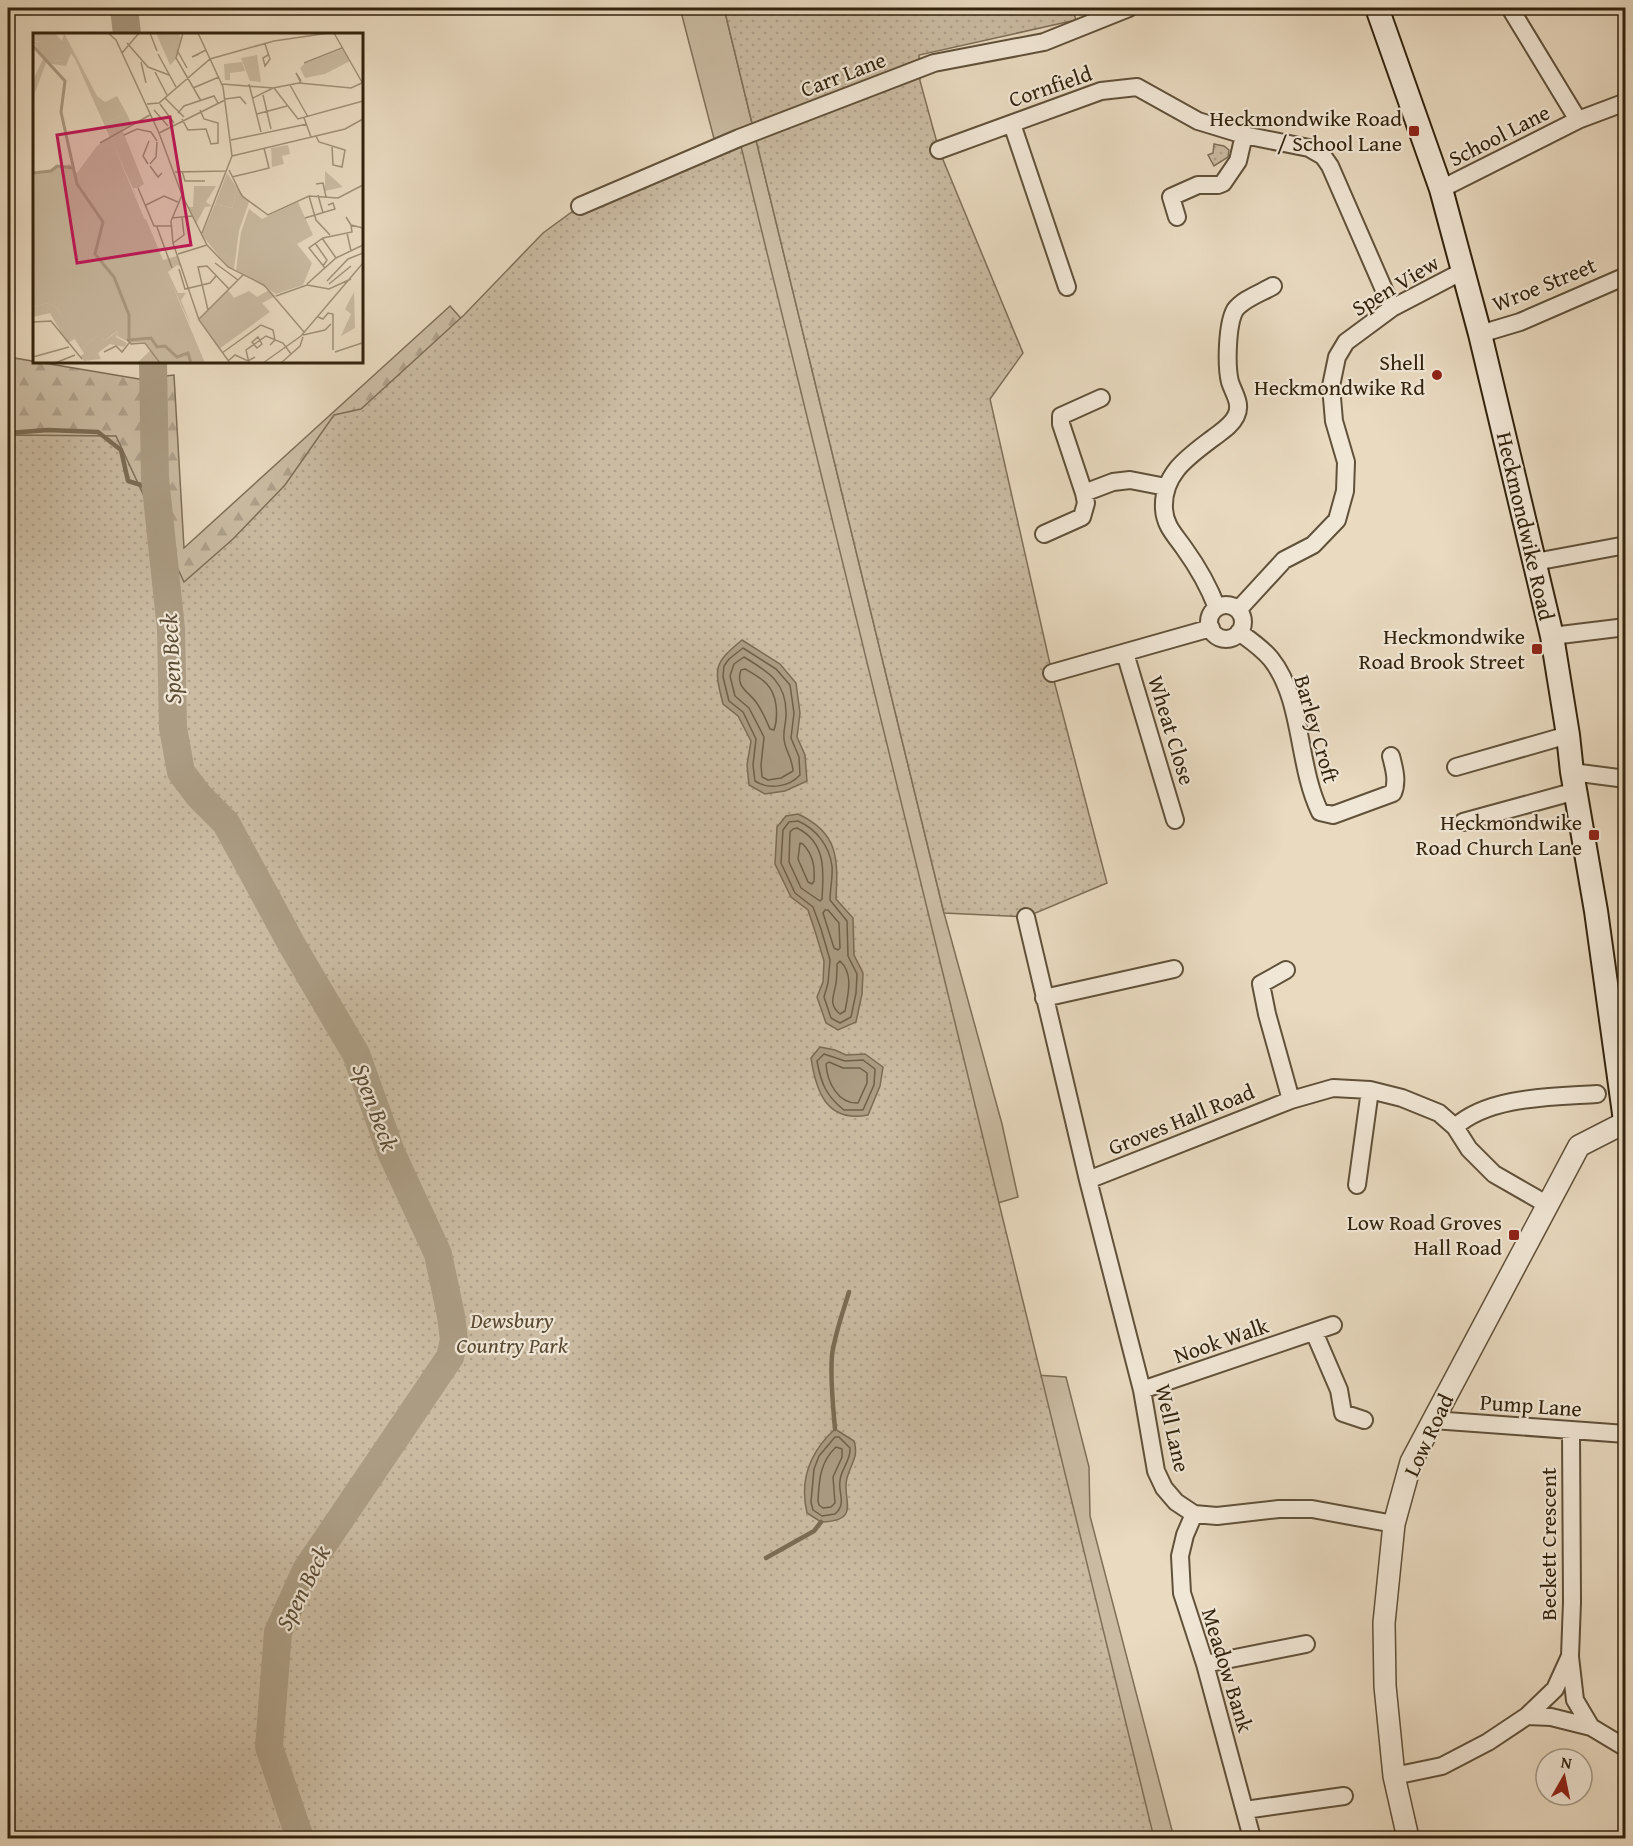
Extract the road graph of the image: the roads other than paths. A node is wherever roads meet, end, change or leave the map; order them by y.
1 (1129, 8) edge
2 (1377, 8) edge
3 (1510, 8) edge
4 (1626, 102) edge
5 (1578, 120) junction
6 (1012, 124) junction
7 (1244, 135) junction
8 (939, 150) dead end
9 (1441, 189) junction
10 (580, 206) dead end
11 (1177, 217) dead end
12 (1463, 271) junction
13 (1626, 276) edge
14 (1273, 286) dead end
15 (1067, 287) dead end
16 (1392, 308) junction
17 (1480, 334) junction
18 (1101, 398) dead end
19 (1166, 487) junction
20 (1084, 493) junction
21 (1044, 534) dead end
22 (1626, 545) edge
23 (1535, 561) junction
24 (1217, 608) junction
25 (1238, 610) junction
26 (1626, 627) edge
27 (1211, 628) junction
28 (1239, 632) junction
29 (1552, 636) junction
30 (1125, 653) junction
31 (1052, 673) dead end
32 (1568, 735) junction
33 (1391, 756) dead end
34 (1456, 767) dead end
35 (1626, 779) edge
36 (1574, 782) junction
37 (1175, 820) dead end
38 (1464, 822) dead end
39 (1026, 917) dead end
40 (1174, 969) dead end
41 (1286, 970) dead end
42 (1044, 998) junction
43 (1618, 1016) edge
44 (1370, 1090) junction
45 (1596, 1094) dead end
46 (1291, 1100) junction
47 (1625, 1126) edge
48 (1455, 1127) junction
49 (1088, 1180) junction
50 (1357, 1185) dead end
51 (1548, 1205) junction
52 (1334, 1325) dead end
53 (1314, 1332) junction
54 (1142, 1390) junction
55 (1364, 1419) dead end
56 (1433, 1420) junction
57 (1571, 1431) junction
58 (1626, 1434) edge
59 (1194, 1514) junction
60 (1394, 1524) junction
61 (1306, 1644) dead end
62 (1570, 1656) junction
63 (1205, 1664) junction
64 (1527, 1716) junction
65 (1591, 1727) junction
66 (1626, 1748) edge
67 (1394, 1776) junction
68 (1344, 1796) dead end
69 (1245, 1810) junction
70 (1252, 1839) edge
71 (1408, 1839) edge

1 - 10 street, Carr Lane
2 - 9 main road, Heckmondwike Road
3 - 5 street, School Lane
4 - 5 street, School Lane
5 - 9 street, School Lane
6 - 7 street, Cornfield
6 - 8 street, Cornfield
6 - 15 street
7 - 11 street
7 - 16 street, Cornfield
9 - 12 main road, Heckmondwike Road
12 - 16 street, Spen View
12 - 17 main road, Heckmondwike Road
13 - 17 street, Wroe Street
14 - 19 street
16 - 25 street, Spen View
17 - 23 main road, Heckmondwike Road
18 - 20 street
19 - 20 street
19 - 24 street
20 - 21 street
22 - 23 street
23 - 29 main road, Heckmondwike Road
24 - 25 street
24 - 27 street
25 - 28 street
26 - 29 street
27 - 28 street
27 - 30 street
28 - 33 street, Barley Croft
29 - 32 main road, Heckmondwike Road
30 - 31 street
30 - 37 street, Wheat Close
32 - 34 street
32 - 36 main road, Heckmondwike Road
35 - 36 street
36 - 38 street
36 - 43 main road, Heckmondwike Road
39 - 42 street, Well Lane
40 - 42 street
41 - 46 street, Groves Hall Road
42 - 49 street, Well Lane
43 - 47 main road, Heckmondwike Road
44 - 46 street, Groves Hall Road
44 - 48 street, Groves Hall Road
44 - 50 street
45 - 48 street
46 - 49 street, Groves Hall Road
47 - 51 street, Low Road
48 - 51 street, Groves Hall Road
49 - 54 street, Well Lane
51 - 56 street, Low Road
52 - 53 street, Nook Walk
53 - 54 street, Nook Walk
53 - 55 street
54 - 59 street, Well Lane
56 - 57 street, Pump Lane
56 - 60 street, Low Road
57 - 58 street, Pump Lane
57 - 62 street, Beckett Crescent
59 - 60 street
59 - 63 street, Meadow Bank
60 - 67 street, Low Road
61 - 63 street
62 - 64 street, Beckett Crescent
62 - 65 street, Beckett Crescent
63 - 69 street, Meadow Bank
64 - 65 street, Beckett Crescent
64 - 67 street, Beckett Crescent
65 - 66 street, Beckett Crescent
67 - 71 street, Low Road
68 - 69 street
69 - 70 street, Meadow Bank

